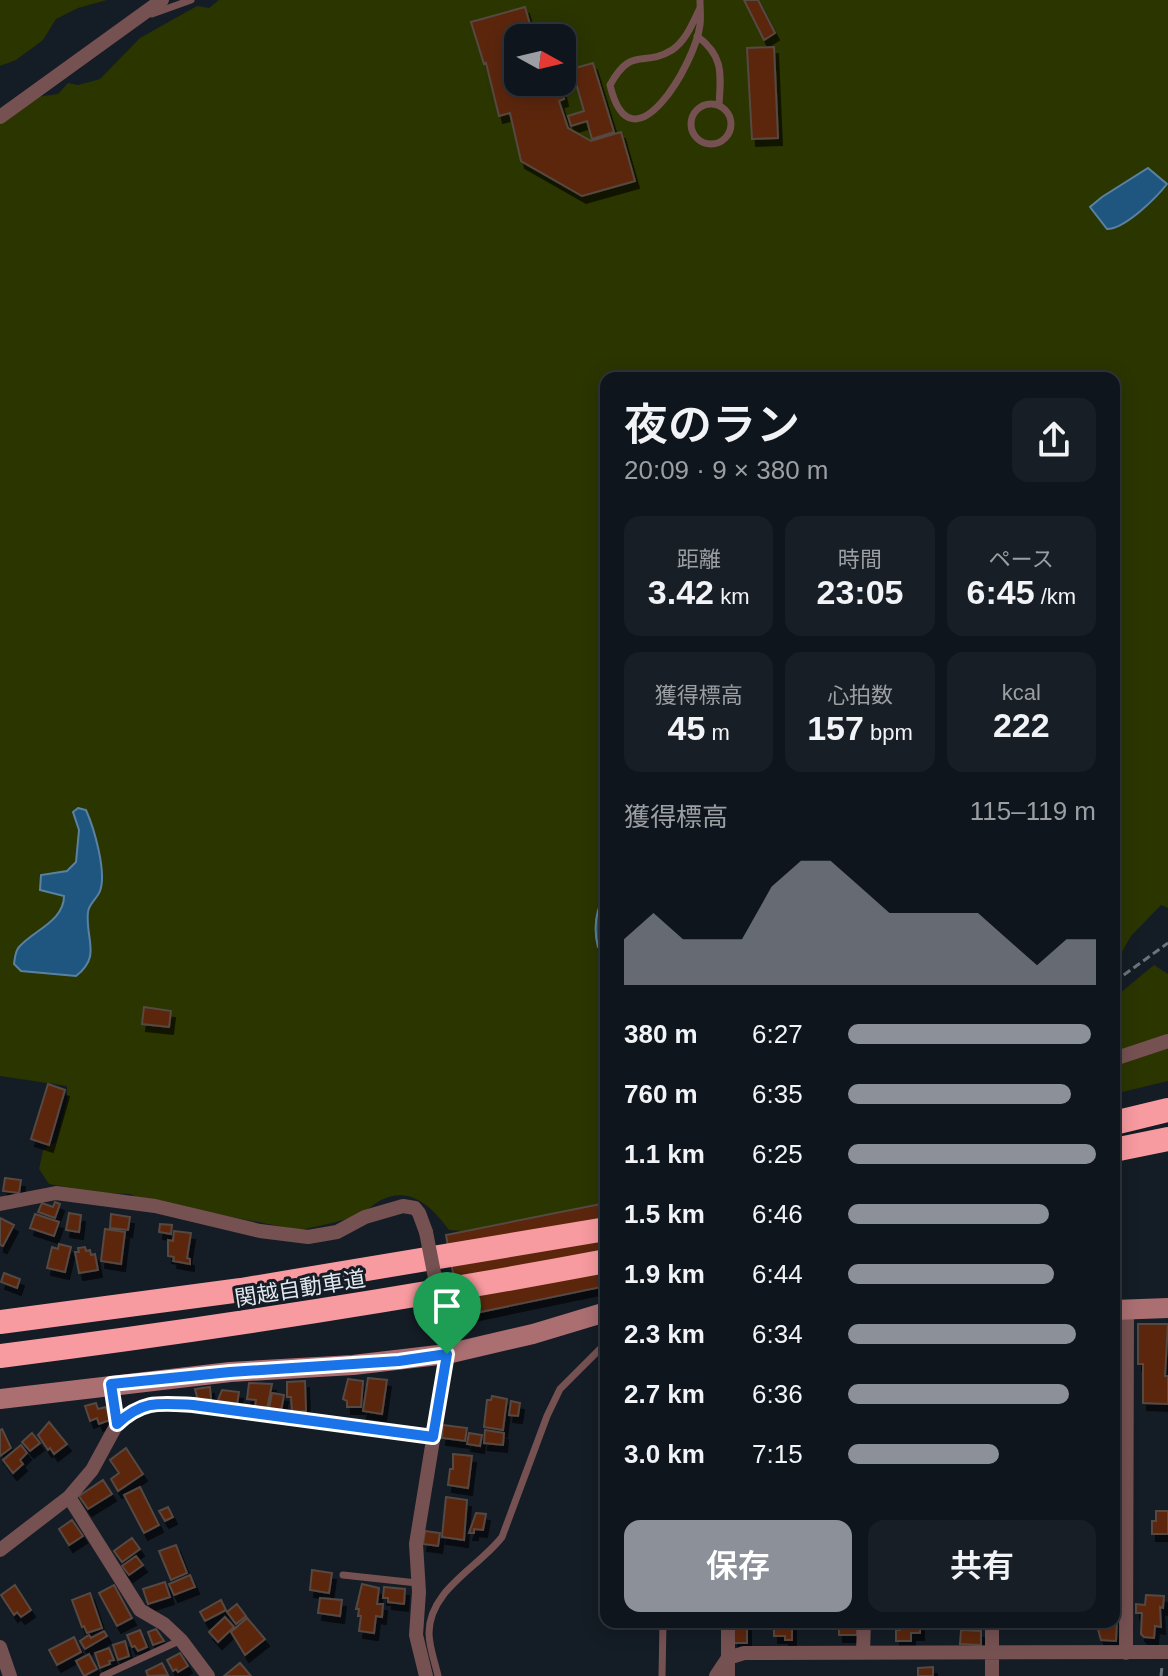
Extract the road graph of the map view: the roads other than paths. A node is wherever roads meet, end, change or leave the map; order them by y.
1 (162, 0) edge
2 (191, 0) edge
3 (700, 4) edge
4 (132, 20) junction
5 (697, 36) junction
6 (719, 105) junction
7 (0, 117) edge
8 (1168, 1041) edge
9 (1120, 1057) edge
10 (1168, 1110) edge
11 (1120, 1122) edge
12 (1168, 1139) edge
13 (1120, 1149) edge
14 (0, 1204) edge
15 (600, 1230) edge
16 (600, 1262) edge
17 (1168, 1308) edge
18 (1120, 1310) edge
19 (600, 1314) edge
20 (0, 1322) edge
21 (600, 1349) edge
22 (447, 1354) junction
23 (0, 1356) edge
24 (111, 1384) junction
25 (0, 1399) edge
26 (117, 1424) junction
27 (433, 1437) junction
28 (69, 1497) junction
29 (0, 1550) edge
30 (343, 1575) dead end
31 (417, 1583) junction
32 (663, 1628) edge
33 (728, 1628) edge
34 (864, 1628) edge
35 (992, 1628) edge
36 (181, 1640) junction
37 (0, 1647) edge
38 (863, 1652) junction
39 (992, 1652) junction
40 (1168, 1652) edge
41 (1126, 1653) junction
42 (728, 1658) junction
43 (10, 1676) edge
44 (103, 1676) edge
45 (208, 1676) edge
46 (426, 1676) edge
47 (438, 1676) edge
48 (662, 1676) edge
49 (716, 1676) edge
50 (728, 1676) edge
51 (992, 1676) edge

1 - 4 street
2 - 4 lane
3 - 5 lane
3 - 5 lane
4 - 7 street
5 - 6 lane
6 - 6 lane
8 - 9 street
10 - 11 highway
12 - 13 highway
14 - 22 street, bridge
15 - 20 highway, 関越自動車道
16 - 23 highway, 関越自動車道
17 - 18 street
18 - 41 street
19 - 22 street
21 - 47 lane
22 - 24 street
22 - 27 street
24 - 25 street
24 - 26 street
26 - 27 lane
26 - 28 street
27 - 31 street
28 - 29 street
28 - 36 street
30 - 31 lane
31 - 46 street
32 - 48 lane
33 - 42 street
34 - 38 street
35 - 39 street
36 - 44 lane
36 - 45 street
37 - 43 street
38 - 39 street
38 - 42 street
39 - 41 street
39 - 51 street
40 - 41 street
42 - 49 street
42 - 50 street

